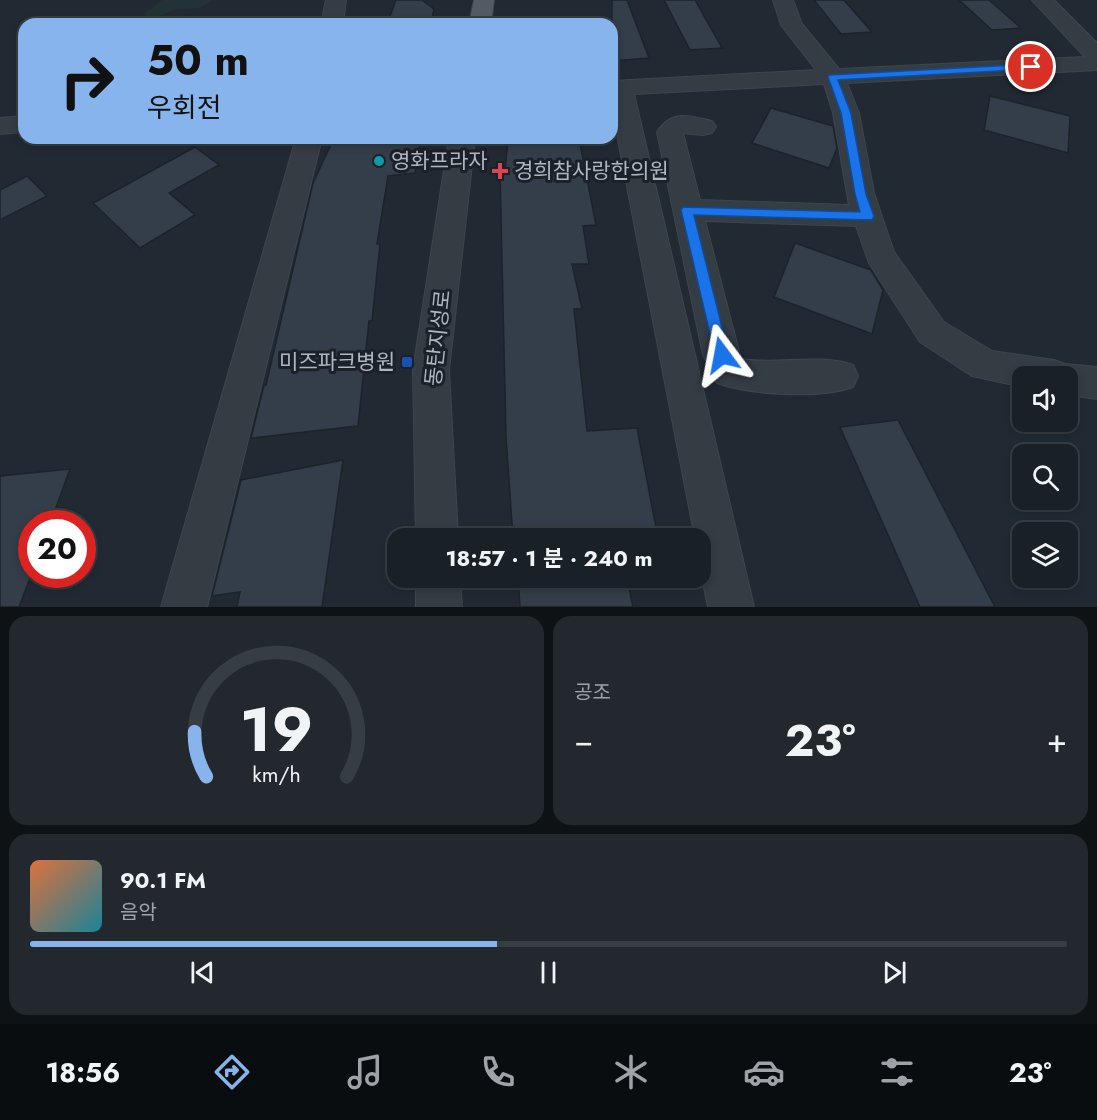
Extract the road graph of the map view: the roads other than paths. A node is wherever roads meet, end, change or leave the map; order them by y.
1 (336, 0) edge
2 (484, 0) edge
3 (783, 0) edge
4 (1042, 0) edge
5 (333, 18) edge
6 (481, 18) edge
7 (1097, 56) edge
8 (1097, 63) edge
9 (832, 77) junction
10 (618, 88) edge
11 (618, 97) edge
12 (18, 124) edge
13 (0, 126) edge
14 (703, 127) dead end
15 (307, 144) edge
16 (461, 144) edge
17 (687, 210) junction
18 (867, 216) junction
19 (1012, 369) edge
20 (840, 376) dead end
21 (1078, 380) edge
22 (1097, 383) edge
23 (437, 528) edge
24 (438, 588) edge
25 (184, 607) edge
26 (439, 607) edge
27 (731, 607) edge

1 - 5 street
2 - 6 main road
3 - 9 street
4 - 7 street
8 - 9 street
9 - 10 street
9 - 18 street
11 - 27 street
12 - 13 street
14 - 17 street
15 - 25 street
16 - 23 street, 동탄지성로
17 - 18 street
17 - 20 street
18 - 19 street
21 - 22 street
24 - 26 street

